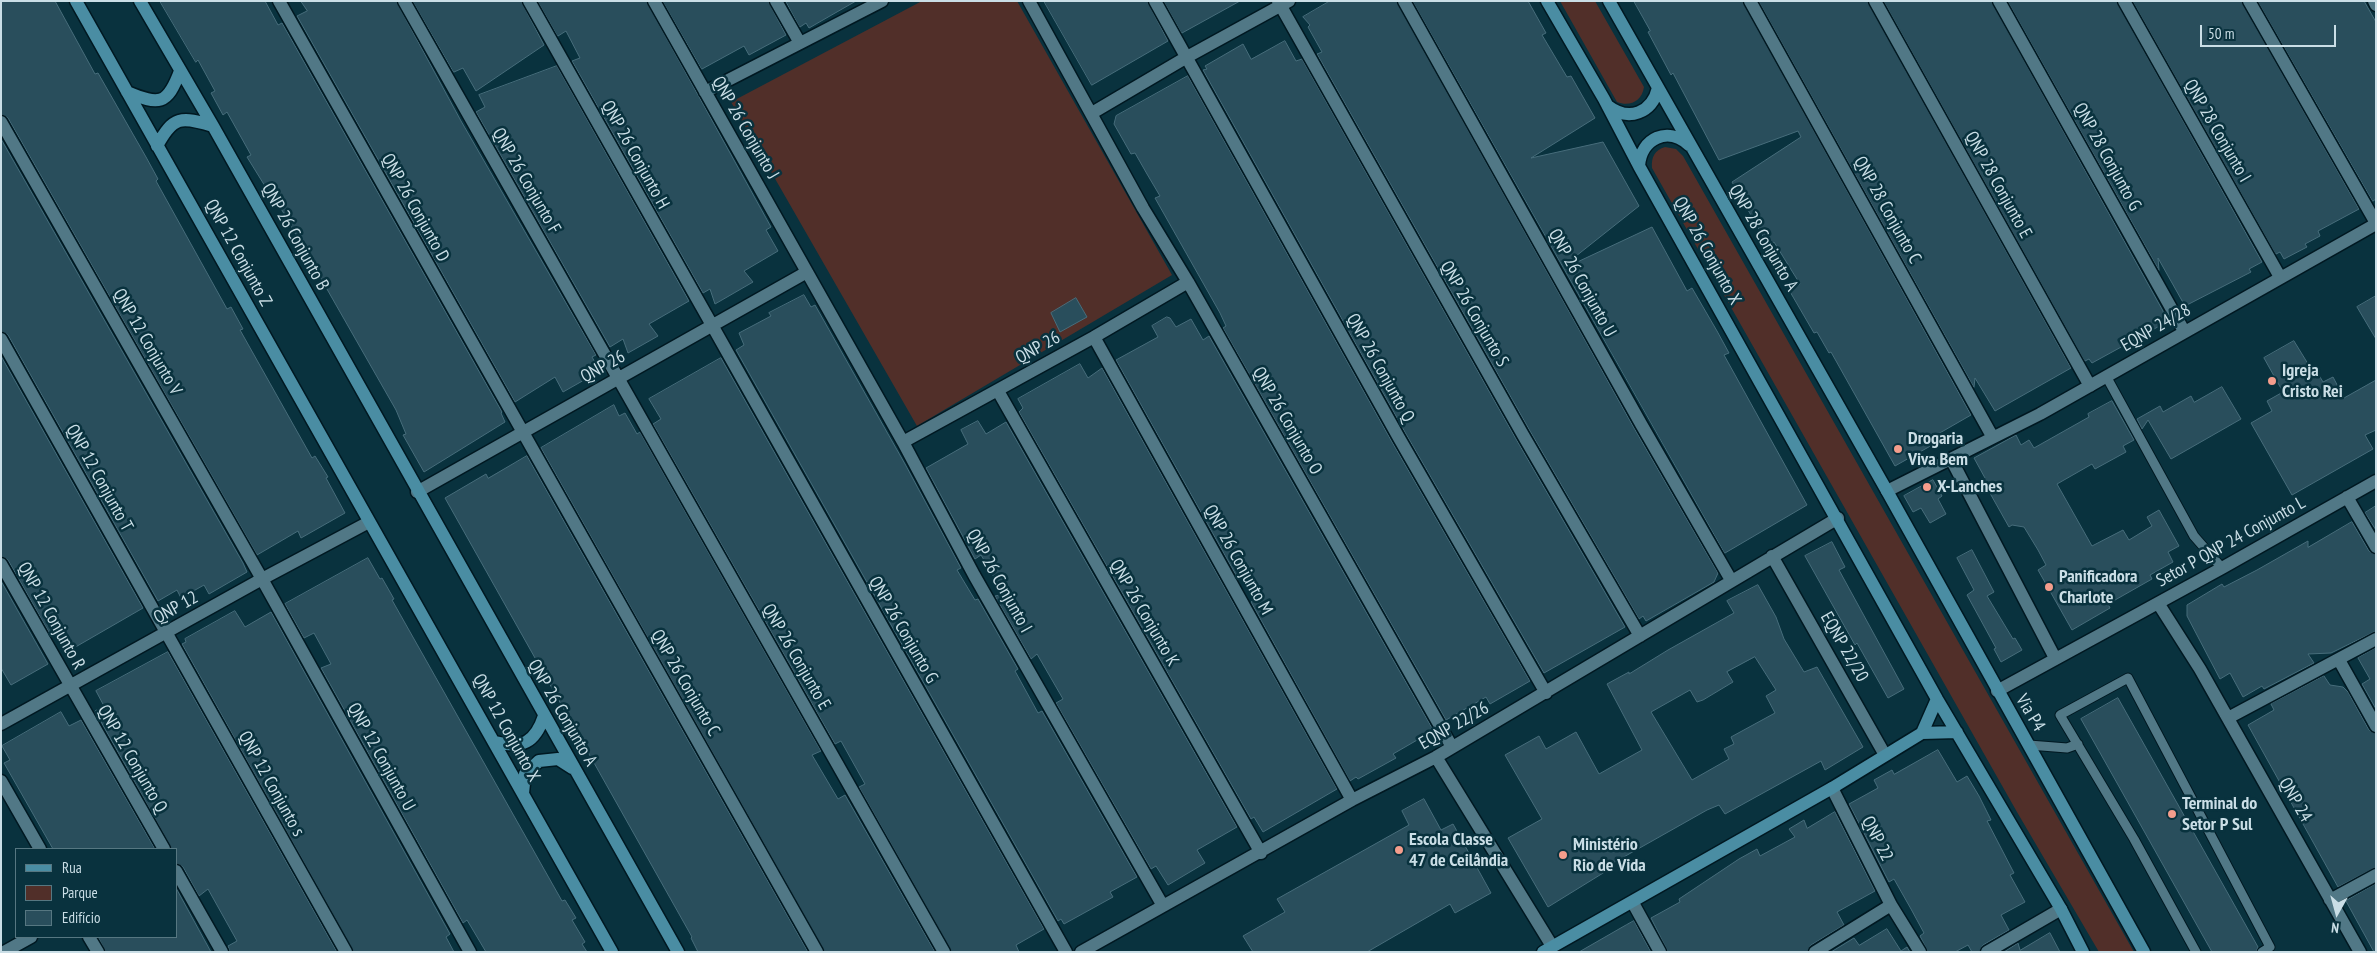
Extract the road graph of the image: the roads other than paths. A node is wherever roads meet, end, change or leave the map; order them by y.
1 (76, 1) edge
2 (140, 1) edge
3 (278, 1) edge
4 (404, 1) edge
5 (529, 1) edge
6 (654, 1) edge
7 (776, 1) edge
8 (882, 1) edge
9 (1029, 1) edge
10 (1155, 1) edge
11 (1404, 1) edge
12 (1547, 1) edge
13 (1609, 1) edge
14 (1750, 1) edge
15 (1875, 1) edge
16 (1999, 1) edge
17 (2124, 1) edge
18 (2249, 1) edge
19 (2374, 1) edge
20 (1283, 3) edge
21 (2376, 5) edge
22 (800, 44) junction
23 (1187, 57) junction
24 (180, 72) junction
25 (1658, 88) junction
26 (127, 92) junction
27 (704, 92) junction
28 (1604, 99) junction
29 (1092, 113) junction
30 (1, 122) edge
31 (213, 126) junction
32 (157, 146) junction
33 (1693, 151) junction
34 (1639, 166) junction
35 (2376, 223) edge
36 (806, 272) junction
37 (2280, 277) junction
38 (1188, 282) junction
39 (711, 326) junction
40 (2184, 331) junction
41 (1094, 337) junction
42 (1, 339) edge
43 (2106, 376) junction
44 (618, 379) junction
45 (2090, 386) junction
46 (998, 391) junction
47 (522, 432) junction
48 (1992, 436) junction
49 (902, 442) junction
50 (1951, 459) junction
51 (2376, 481) edge
52 (1887, 491) junction
53 (417, 492) junction
54 (2347, 497) junction
55 (1838, 518) junction
56 (370, 522) junction
57 (2376, 547) edge
58 (1772, 556) junction
59 (1, 564) edge
60 (2222, 568) junction
61 (262, 580) junction
62 (1731, 580) junction
63 (2158, 603) junction
64 (166, 634) junction
65 (1640, 636) junction
66 (2376, 639) edge
67 (2056, 658) junction
68 (2339, 660) junction
69 (70, 686) junction
70 (1997, 691) junction
71 (1546, 694) junction
72 (1937, 699) junction
73 (544, 716) junction
74 (2228, 718) junction
75 (1, 724) edge
76 (2376, 726) edge
77 (1957, 732) junction
78 (1922, 733) junction
79 (495, 742) junction
80 (2029, 744) junction
81 (2078, 744) junction
82 (1452, 748) junction
83 (1885, 755) junction
84 (1436, 757) junction
85 (574, 769) junction
86 (1, 781) edge
87 (1832, 788) junction
88 (523, 793) junction
89 (1352, 800) junction
90 (39, 848) edge
91 (163, 848) edge
92 (1261, 853) junction
93 (178, 875) edge
94 (2376, 875) edge
95 (2330, 900) junction
96 (1633, 903) junction
97 (1891, 905) junction
98 (1163, 906) junction
99 (2061, 909) junction
100 (29, 938) edge
101 (90, 938) edge
102 (1548, 949) edge
103 (4, 952) edge
104 (98, 952) edge
105 (222, 952) edge
106 (346, 952) edge
107 (470, 952) edge
108 (612, 952) edge
109 (678, 952) edge
110 (818, 952) edge
111 (944, 952) edge
112 (1066, 952) edge
113 (1082, 952) edge
114 (1660, 952) edge
115 (1815, 952) edge
116 (1920, 952) edge
117 (1987, 952) edge
118 (2084, 952) edge
119 (2144, 952) edge
120 (2196, 952) edge
121 (2262, 952) edge
122 (2360, 952) edge

1 - 26 street, QNP 12 Conjunto Z
2 - 24 street, QNP 26 Conjunto B
3 - 47 street, QNP 26 Conjunto D
4 - 44 street, QNP 26 Conjunto F
5 - 39 street, QNP 26 Conjunto H
6 - 27 street, QNP 26 Conjunto J
7 - 22 street
8 - 22 street
9 - 29 street, QNP 26 Conjunto O
10 - 23 street, QNP 26 Conjunto Q
11 - 62 street, QNP 26 Conjunto U
12 - 28 street, QNP 26 Conjunto X
13 - 25 street, QNP 28 Conjunto A
14 - 48 street, QNP 28 Conjunto C
15 - 45 street, QNP 28 Conjunto E
16 - 40 street, QNP 28 Conjunto G
17 - 37 street, QNP 28 Conjunto I
18 - 35 street
19 - 21 street
20 - 23 street
20 - 65 street, QNP 26 Conjunto S
22 - 27 street
23 - 29 street
23 - 71 street, QNP 26 Conjunto Q
24 - 26 street
24 - 31 street, QNP 26 Conjunto B
25 - 28 street
25 - 33 street, QNP 28 Conjunto A
26 - 32 street, QNP 12 Conjunto Z
27 - 36 street, QNP 26 Conjunto J
28 - 34 street, QNP 26 Conjunto X
29 - 38 street, QNP 26 Conjunto O
30 - 61 street, QNP 12 Conjunto V
31 - 32 street
31 - 53 street, QNP 26 Conjunto B
32 - 56 street, QNP 12 Conjunto Z
33 - 34 street
33 - 52 street, QNP 28 Conjunto A
34 - 55 street, QNP 26 Conjunto X
35 - 37 street, EQNP 24/28
36 - 39 street, QNP 26
36 - 49 street, QNP 26 Conjunto I
37 - 40 street, EQNP 24/28
38 - 41 street, QNP 26
38 - 82 street, QNP 26 Conjunto O
39 - 44 street, QNP 26
39 - 112 street, QNP 26 Conjunto G
40 - 43 street, EQNP 24/28
41 - 46 street, QNP 26
41 - 89 street, QNP 26 Conjunto M
42 - 64 street, QNP 12 Conjunto T
43 - 45 street, EQNP 24/28
43 - 60 lane
44 - 47 street, QNP 26
44 - 111 street, QNP 26 Conjunto E
45 - 48 street, EQNP 24/28
46 - 49 street, QNP 26
46 - 92 street, QNP 26 Conjunto K
47 - 53 street, QNP 26
47 - 110 street, QNP 26 Conjunto C
48 - 50 street, EQNP 24/28
49 - 98 street, QNP 26 Conjunto I
50 - 52 street, EQNP 24/28
50 - 67 street
51 - 54 street, Setor P QNP 24 Conjunto L
52 - 70 street, Via P4
53 - 73 street, QNP 26 Conjunto A
54 - 57 street
54 - 60 street, Setor P QNP 24 Conjunto L
55 - 58 street, EQNP 22/26
55 - 72 street
56 - 61 street, QNP 12
56 - 79 street, QNP 12 Conjunto X
58 - 62 street, EQNP 22/26
58 - 83 street, EQNP 22/20
59 - 69 street, QNP 12 Conjunto R
60 - 63 street, Setor P QNP 24 Conjunto L
61 - 64 street, QNP 12
61 - 107 street, QNP 12 Conjunto U
62 - 65 street, EQNP 22/26
63 - 67 street, Setor P QNP 24 Conjunto L
63 - 74 street, QNP 24
64 - 69 street, QNP 12
64 - 106 street, QNP 12 Conjunto s
65 - 71 street, EQNP 22/26
66 - 68 street
67 - 70 street, Setor P QNP 24 Conjunto L
68 - 74 street
68 - 76 street
69 - 75 street, QNP 12
69 - 91 street, QNP 12 Conjunto Q
70 - 80 street, Via P4
71 - 82 street, EQNP 22/26
72 - 77 street
72 - 78 street
73 - 79 street
73 - 85 street, QNP 26 Conjunto A
74 - 95 street, QNP 24
77 - 78 street
77 - 99 street
78 - 83 street
79 - 88 street, QNP 12 Conjunto X
80 - 81 lane
80 - 119 street, Via P4
81 - 120 lane
81 - 121 lane
82 - 84 street, EQNP 22/26
83 - 87 street
84 - 89 street, EQNP 22/26
84 - 102 street
85 - 88 street
85 - 109 street, QNP 26 Conjunto A
86 - 90 street
87 - 96 street
87 - 97 street, QNP 22
88 - 108 street, QNP 12 Conjunto X
89 - 92 street, EQNP 22/26
92 - 98 street, EQNP 22/26
93 - 105 street
94 - 95 street
95 - 122 street, QNP 24
96 - 102 street
96 - 114 street
97 - 115 street
97 - 116 street, QNP 22
98 - 113 street, EQNP 22/26
99 - 117 street
99 - 118 street
100 - 103 street
101 - 104 street

